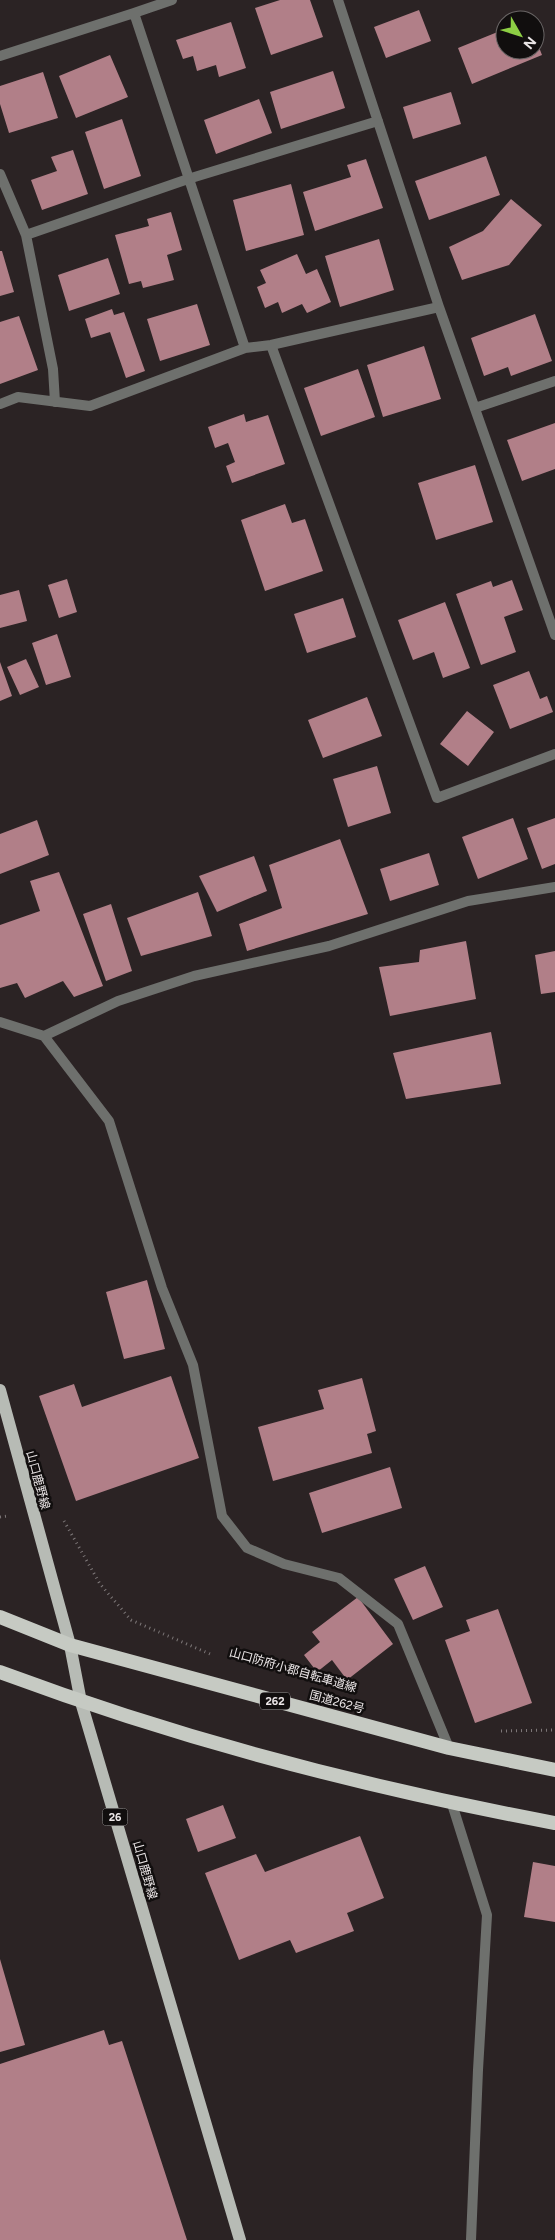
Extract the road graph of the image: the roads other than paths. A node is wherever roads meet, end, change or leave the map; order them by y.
1 (172, 0) edge
2 (338, 0) edge
3 (134, 13) junction
4 (0, 56) edge
5 (378, 121) junction
6 (0, 174) edge
7 (188, 179) junction
8 (26, 235) junction
9 (439, 307) junction
10 (271, 345) junction
11 (245, 348) junction
12 (555, 381) edge
13 (54, 402) junction
14 (0, 404) edge
15 (475, 408) junction
16 (555, 635) edge
17 (555, 754) edge
18 (555, 888) edge
19 (0, 1022) edge
20 (44, 1036) junction
21 (0, 1390) edge
22 (0, 1617) edge
23 (70, 1645) junction
24 (0, 1672) edge
25 (81, 1702) junction
26 (449, 1748) junction
27 (555, 1770) edge
28 (452, 1804) junction
29 (555, 1823) edge
30 (240, 2240) edge
31 (471, 2240) edge

1 - 3 street
2 - 5 street
3 - 4 street
3 - 7 street
5 - 7 street
5 - 9 street
6 - 8 street
7 - 8 street
7 - 11 street
8 - 13 street
9 - 10 street
9 - 15 street
10 - 11 street
10 - 17 street
11 - 13 street
12 - 15 street
13 - 14 street
15 - 16 street
18 - 20 street
19 - 20 street
20 - 26 street
21 - 23 main road, 山口鹿野線 / 26
22 - 23 highway, 国道262号 / 262
23 - 25 main road, 山口鹿野線 / 26
23 - 26 highway, 国道262号 / 262
24 - 25 highway
25 - 28 highway
25 - 30 main road, 山口鹿野線 / 26
26 - 27 highway, 国道262号 / 262
28 - 29 highway
28 - 31 street

